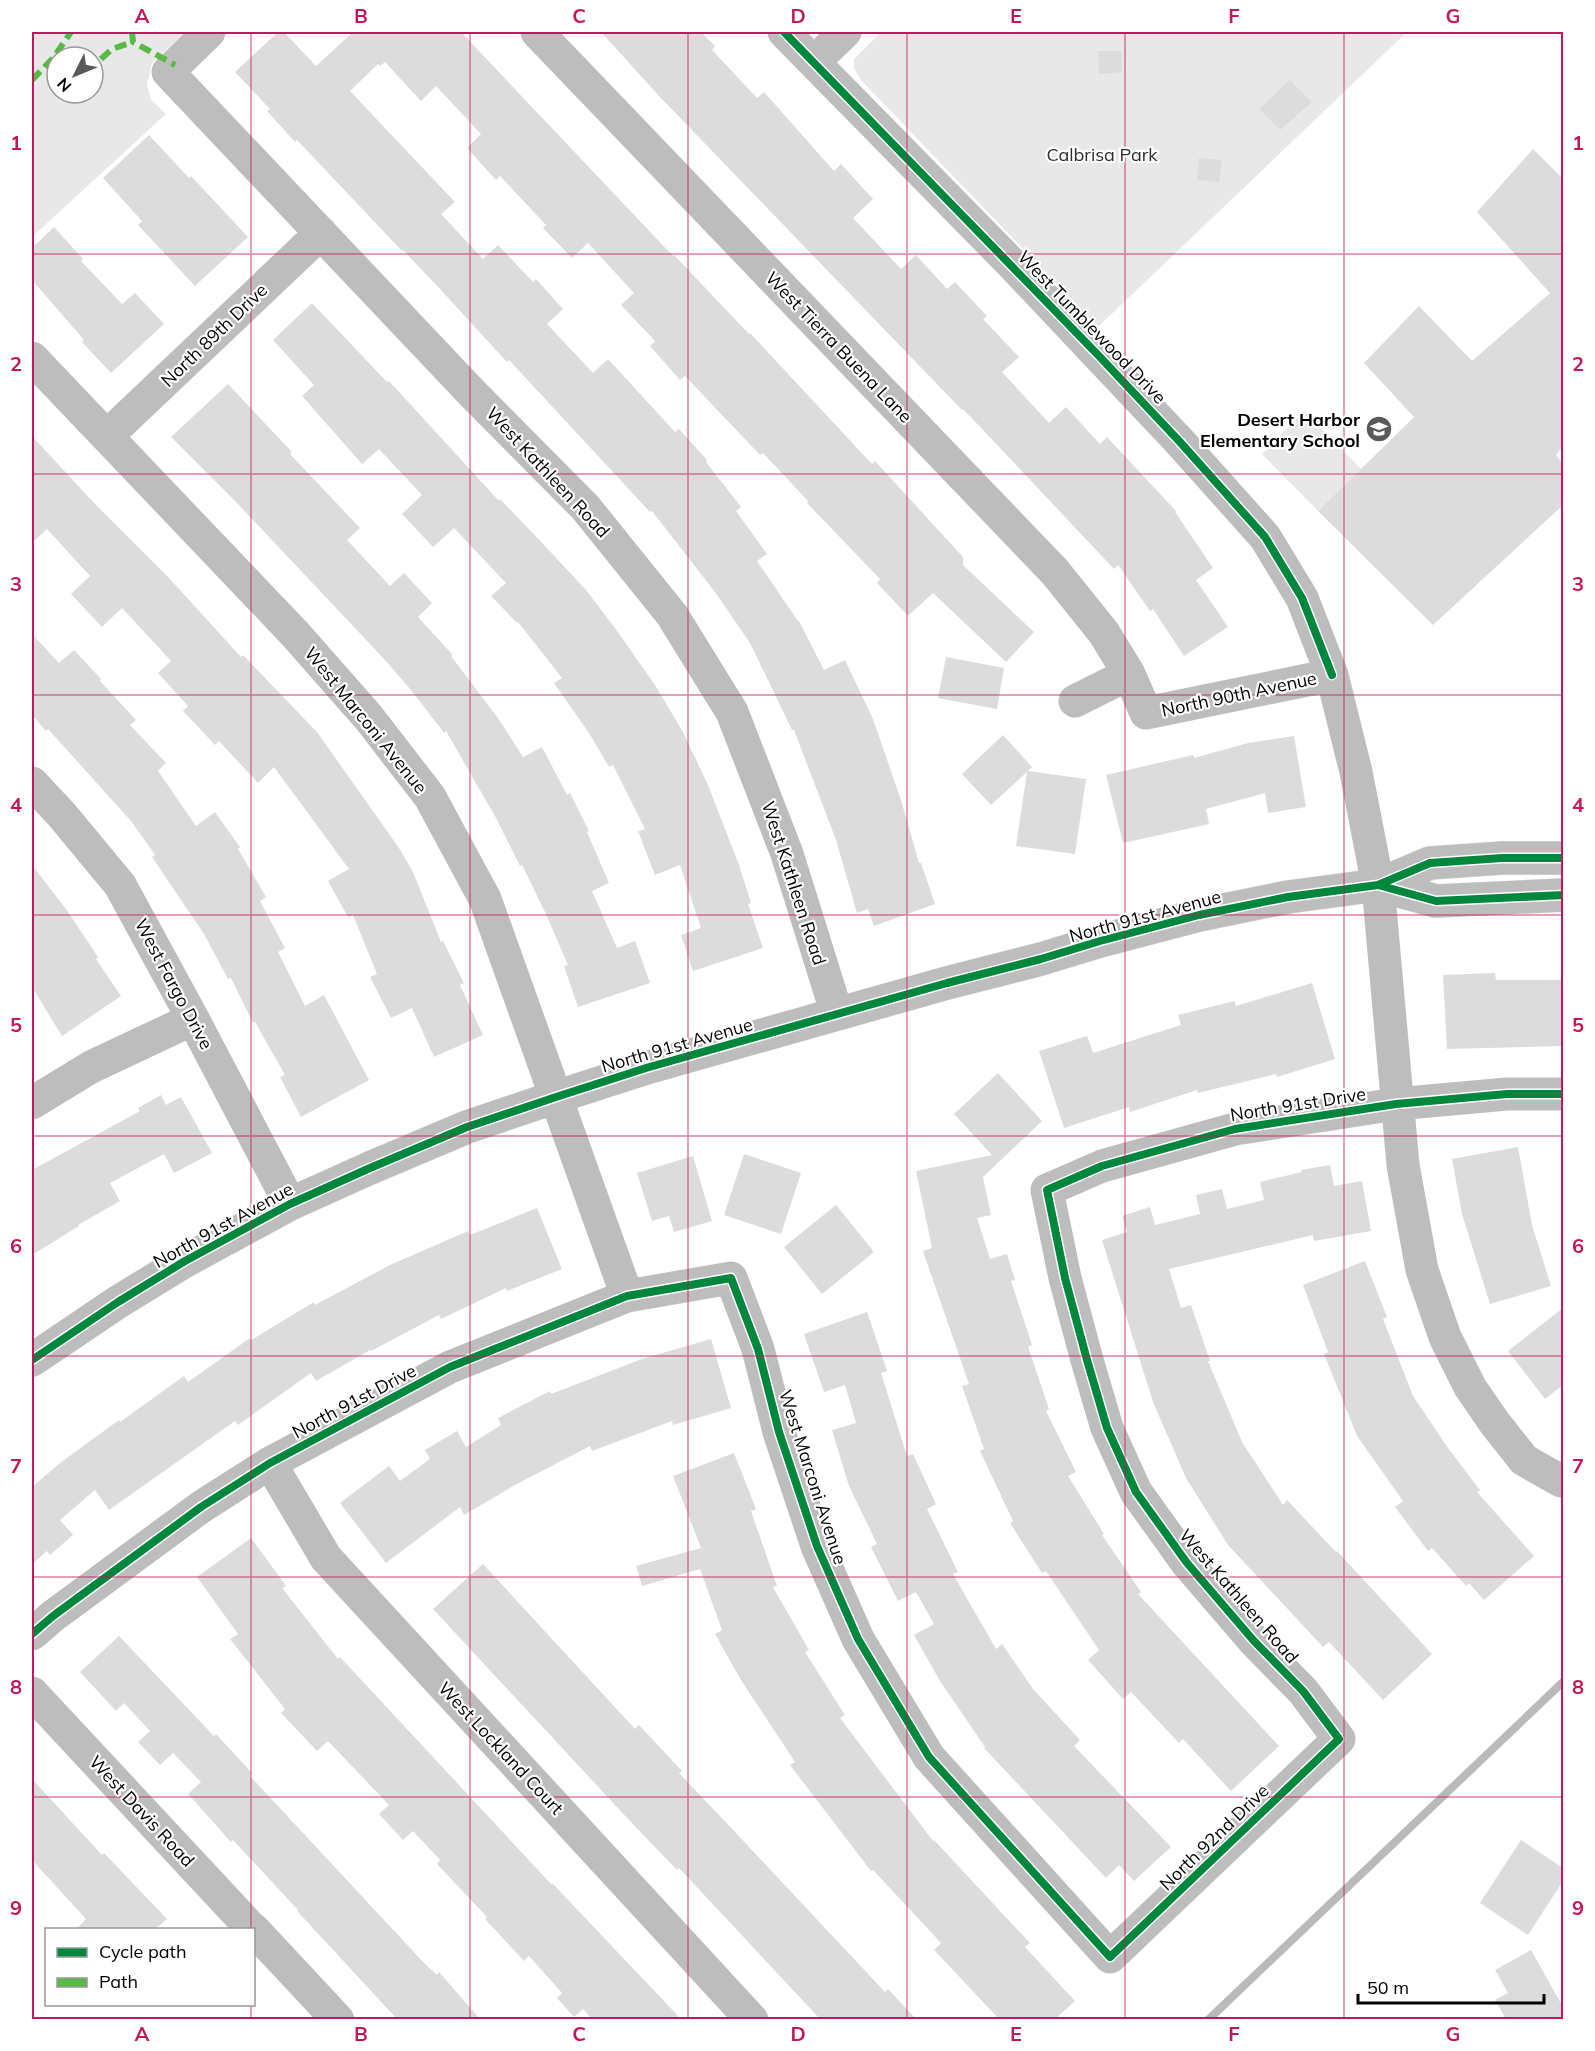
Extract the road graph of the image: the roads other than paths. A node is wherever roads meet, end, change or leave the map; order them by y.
1 (209, 32) edge
2 (537, 32) edge
3 (784, 32) edge
4 (845, 32) edge
5 (814, 62) junction
6 (321, 233) junction
7 (32, 358) edge
8 (107, 436) junction
9 (1129, 674) junction
10 (1332, 675) junction
11 (1075, 701) dead end
12 (1146, 713) joint
13 (32, 783) edge
14 (1563, 858) edge
15 (1378, 885) junction
16 (1563, 895) edge
17 (837, 1014) junction
18 (193, 1019) junction
19 (1563, 1094) edge
20 (556, 1097) junction
21 (32, 1103) edge
22 (1396, 1104) junction
23 (1047, 1190) joint
24 (290, 1204) junction
25 (731, 1278) joint
26 (627, 1296) junction
27 (32, 1360) edge
28 (270, 1463) junction
29 (1561, 1481) dead end
30 (32, 1634) edge
31 (32, 1693) edge
32 (1339, 1739) joint
33 (251, 1928) edge
34 (255, 1932) edge
35 (1110, 1957) joint
36 (338, 2019) edge
37 (752, 2019) edge

1 - 6 street, West Kathleen Road
2 - 9 street, West Tierra Buena Lane
3 - 5 street, West Tumblewood Drive
4 - 5 street
5 - 10 street, West Tumblewood Drive
6 - 8 street, North 89th Drive
6 - 17 street, West Kathleen Road
7 - 8 street, West Marconi Avenue
8 - 20 street, West Marconi Avenue
9 - 11 street
9 - 12 street, West Tierra Buena Lane
10 - 12 street, North 90th Avenue
10 - 15 street, West Tumblewood Drive
13 - 18 street, West Fargo Drive
14 - 15 street, North 91st Avenue
15 - 16 street, North 91st Avenue
15 - 17 street, North 91st Avenue
15 - 22 street, West Tumblewood Drive
17 - 20 street, North 91st Avenue
18 - 21 street
18 - 24 street, West Fargo Drive
19 - 22 street, North 91st Drive
20 - 24 street, North 91st Avenue
20 - 26 street, West Marconi Avenue
22 - 23 street, North 91st Drive
22 - 29 street, West Tumblewood Drive
23 - 32 street, West Kathleen Road
24 - 27 street, North 91st Avenue
25 - 26 street, North 91st Drive
25 - 35 street, West Marconi Avenue
26 - 28 street, North 91st Drive
28 - 30 street, North 91st Drive
28 - 37 street, West Lockland Court
31 - 33 street, West Davis Road
32 - 35 street, North 92nd Drive
34 - 36 street, West Davis Road

